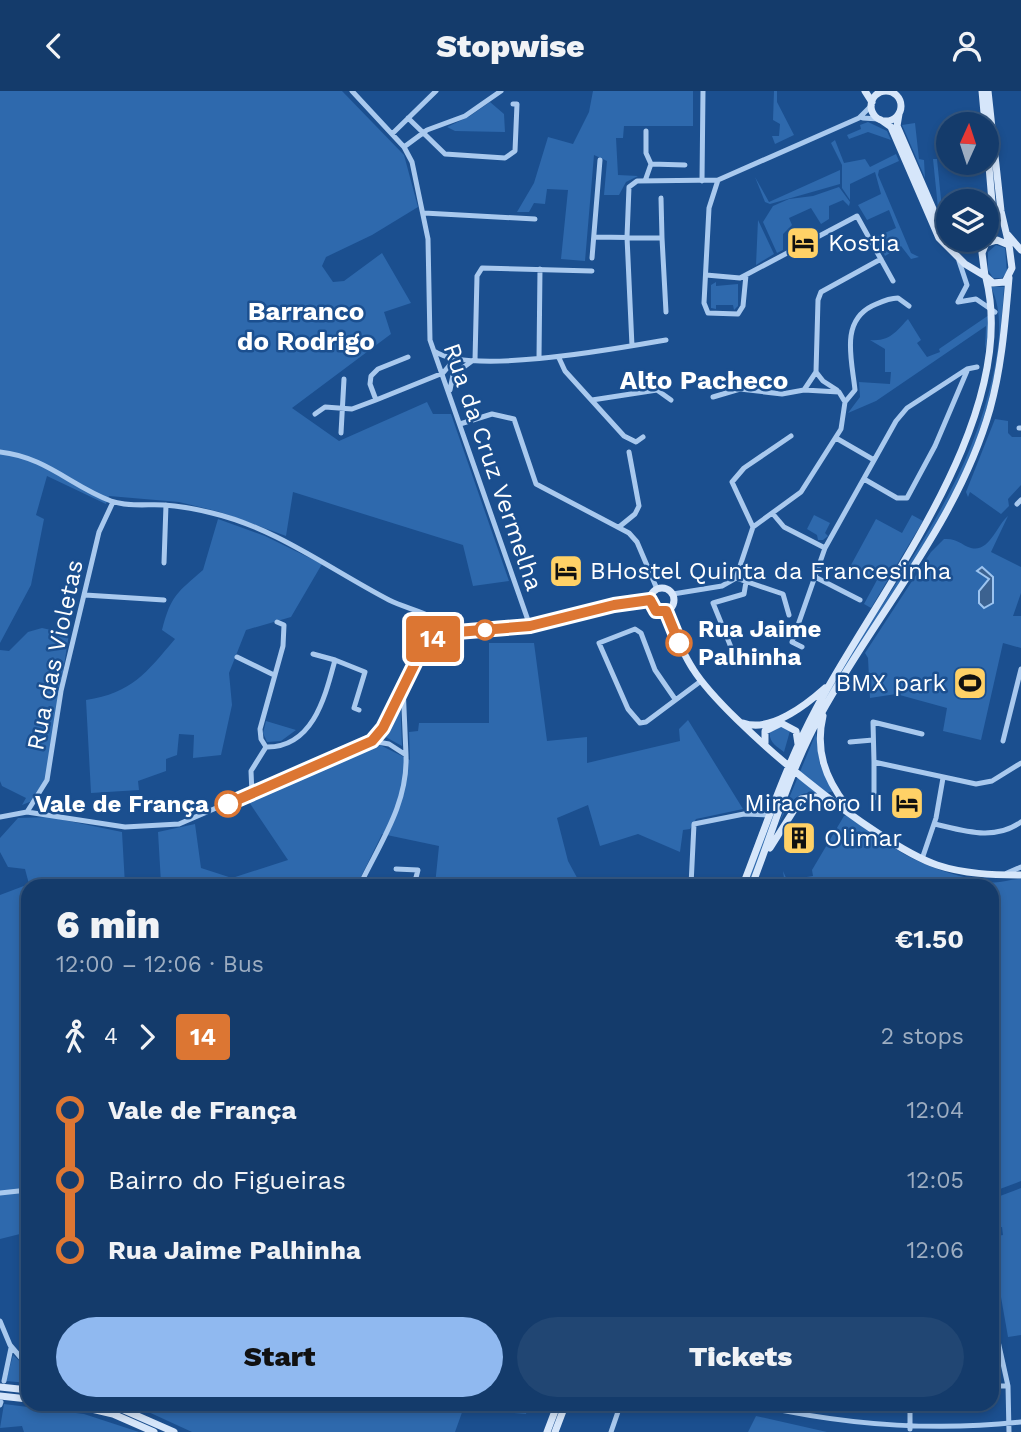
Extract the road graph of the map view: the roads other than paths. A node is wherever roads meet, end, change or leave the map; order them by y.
1 (352, 91) edge
2 (436, 91) edge
3 (501, 91) edge
4 (703, 91) edge
5 (864, 91) edge
6 (982, 91) edge
7 (988, 91) edge
8 (877, 92) edge
9 (872, 103) junction
10 (513, 104) dead end
11 (984, 112) edge
12 (899, 114) junction
13 (408, 118) junction
14 (859, 118) junction
15 (880, 119) junction
16 (646, 131) dead end
17 (392, 134) junction
18 (422, 134) junction
19 (404, 147) junction
20 (600, 160) dead end
21 (651, 164) junction
22 (685, 165) dead end
23 (718, 180) junction
24 (645, 181) junction
25 (702, 181) junction
26 (661, 198) dead end
27 (424, 213) junction
28 (936, 216) edge
29 (535, 219) dead end
30 (1004, 228) junction
31 (594, 237) junction
32 (628, 237) junction
33 (662, 238) junction
34 (999, 241) edge
35 (1009, 246) junction
36 (1021, 251) edge
37 (984, 252) edge
38 (955, 255) junction
39 (592, 258) dead end
40 (881, 259) junction
41 (540, 269) junction
42 (592, 271) dead end
43 (1021, 271) edge
44 (706, 275) junction
45 (746, 275) junction
46 (1010, 276) junction
47 (985, 277) junction
48 (893, 281) dead end
49 (909, 306) dead end
50 (995, 312) junction
51 (666, 313) dead end
52 (666, 340) dead end
53 (632, 346) junction
54 (434, 351) junction
55 (408, 358) dead end
56 (539, 358) junction
57 (559, 358) junction
58 (457, 359) junction
59 (475, 360) junction
60 (977, 367) dead end
61 (458, 369) junction
62 (967, 369) junction
63 (442, 370) junction
64 (817, 372) junction
65 (344, 379) dead end
66 (804, 390) junction
67 (839, 392) junction
68 (449, 393) junction
69 (713, 397) dead end
70 (376, 400) junction
71 (592, 400) junction
72 (671, 400) dead end
73 (845, 403) junction
74 (342, 409) junction
75 (316, 414) dead end
76 (460, 424) junction
77 (341, 433) dead end
78 (791, 436) dead end
79 (643, 437) dead end
80 (836, 438) junction
81 (0, 452) edge
82 (629, 452) dead end
83 (874, 460) junction
84 (864, 479) junction
85 (113, 502) junction
86 (166, 505) junction
87 (773, 514) junction
88 (619, 527) junction
89 (753, 527) junction
90 (825, 548) junction
91 (164, 563) dead end
92 (815, 577) junction
93 (736, 578) junction
94 (746, 582) junction
95 (657, 589) junction
96 (673, 594) junction
97 (85, 595) junction
98 (164, 600) dead end
99 (650, 600) junction
100 (860, 600) dead end
101 (666, 611) junction
102 (789, 615) dead end
103 (277, 622) dead end
104 (530, 626) junction
105 (450, 631) junction
106 (595, 633) dead end
107 (599, 643) junction
108 (802, 647) dead end
109 (313, 654) dead end
110 (237, 657) dead end
111 (735, 657) dead end
112 (335, 660) junction
113 (1021, 669) edge
114 (837, 674) junction
115 (274, 675) junction
116 (701, 681) junction
117 (403, 683) junction
118 (675, 699) junction
119 (826, 704) junction
120 (359, 710) dead end
121 (734, 717) junction
122 (922, 734) dead end
123 (873, 740) junction
124 (372, 741) junction
125 (850, 741) dead end
126 (1003, 741) dead end
127 (767, 746) junction
128 (266, 747) junction
129 (796, 749) junction
130 (406, 755) junction
131 (874, 762) junction
132 (1021, 763) edge
133 (943, 778) junction
134 (252, 794) junction
135 (874, 798) dead end
136 (27, 812) junction
137 (853, 814) junction
138 (770, 815) junction
139 (0, 817) edge
140 (1021, 822) edge
141 (935, 824) junction
142 (922, 859) junction
143 (759, 867) junction
144 (1021, 867) edge
145 (396, 869) dead end
146 (1004, 875) junction
147 (1021, 875) edge
148 (363, 879) edge
149 (416, 879) edge
150 (691, 879) edge
151 (745, 879) edge
152 (754, 879) edge
153 (21, 1191) edge
154 (0, 1193) edge
155 (0, 1321) edge
156 (0, 1341) edge
157 (10, 1345) junction
158 (999, 1346) edge
159 (21, 1358) edge
160 (0, 1370) edge
161 (999, 1386) edge
162 (1008, 1386) junction
163 (0, 1387) edge
164 (21, 1389) edge
165 (0, 1396) edge
166 (21, 1398) edge
167 (97, 1411) edge
168 (126, 1411) edge
169 (555, 1411) edge
170 (563, 1411) edge
171 (618, 1411) edge
172 (793, 1411) edge
173 (910, 1411) edge
174 (1021, 1422) edge
175 (1010, 1424) junction
176 (910, 1427) junction
177 (862, 1430) edge
178 (923, 1431) edge
179 (154, 1432) edge
180 (174, 1432) edge
181 (547, 1432) edge
182 (555, 1432) edge
183 (611, 1432) edge
184 (1009, 1432) edge

1 - 17 street, Rua da Cruz Vermelha
2 - 13 street
3 - 18 street
4 - 25 street
5 - 9 main road
6 - 11 main road
7 - 30 main road
8 - 9 main road
8 - 12 main road
9 - 14 street
9 - 15 main road
10 - 18 street
12 - 15 main road
12 - 28 main road
13 - 17 street
13 - 18 street
14 - 15 street
14 - 23 street
15 - 38 main road
16 - 21 street
17 - 19 street, Rua da Cruz Vermelha
18 - 19 street
19 - 27 street, Rua da Cruz Vermelha
20 - 31 street
21 - 22 street
21 - 24 street
23 - 25 street
23 - 44 street
24 - 25 street
24 - 32 street
26 - 33 street
27 - 29 street
27 - 54 street, Rua da Cruz Vermelha
30 - 35 main road
30 - 36 main road
31 - 32 street
31 - 39 street
32 - 33 street
32 - 53 street
33 - 51 street
34 - 35 main road
35 - 36 main road
35 - 46 main road
37 - 47 main road
38 - 47 main road
38 - 50 street
40 - 45 street
40 - 48 street
40 - 64 street
41 - 42 street
41 - 56 street
41 - 59 street
43 - 46 main road
44 - 45 street
44 - 45 street
46 - 47 main road
46 - 119 main road
47 - 50 main road
49 - 73 street
50 - 114 main road
52 - 53 street
53 - 57 street
54 - 58 street
54 - 63 street, Rua da Cruz Vermelha
55 - 70 street
56 - 57 street
56 - 59 street
57 - 71 street
58 - 59 street
58 - 63 street
59 - 61 street
60 - 62 street
61 - 63 street
61 - 68 street
62 - 83 street
62 - 84 street
63 - 68 street, Rua da Cruz Vermelha
63 - 70 street
64 - 66 street
64 - 67 street
65 - 74 street
66 - 67 street
66 - 69 street
67 - 73 street
68 - 76 street, Rua da Cruz Vermelha
70 - 74 street
71 - 72 street
71 - 79 street
73 - 80 street
74 - 75 street
74 - 77 street
76 - 88 street
76 - 104 street, Rua da Cruz Vermelha
78 - 89 street
80 - 83 street
80 - 87 street
81 - 85 street
82 - 88 street
83 - 84 street
84 - 90 street
85 - 86 street
85 - 97 street, Rua das Violetas
86 - 91 street
86 - 105 street
87 - 89 street
87 - 90 street
88 - 95 street
89 - 93 street
90 - 92 street
92 - 100 street
92 - 108 street
93 - 94 street
93 - 96 street
94 - 102 street
94 - 111 street
95 - 96 main road
95 - 99 main road
96 - 101 main road
97 - 98 street
97 - 136 street, Rua das Violetas
99 - 101 main road
99 - 104 street
101 - 116 main road
103 - 115 street
104 - 105 street
105 - 117 street
106 - 107 street
107 - 118 street
107 - 118 street
109 - 112 street
110 - 115 street
112 - 120 street
112 - 128 street
113 - 126 street
114 - 121 main road
114 - 129 main road
115 - 128 street
116 - 118 street
116 - 121 main road
117 - 124 street
117 - 130 street
119 - 137 main road
119 - 143 main road
121 - 127 main road
122 - 123 street
123 - 125 street
123 - 131 street
124 - 130 street
124 - 134 street
127 - 129 main road
127 - 137 main road
128 - 134 street
129 - 138 main road
130 - 148 street
131 - 133 street
131 - 135 street
132 - 133 street
133 - 141 street
134 - 136 street
136 - 139 street
137 - 142 main road
137 - 143 main road
138 - 150 street
138 - 151 main road
140 - 141 street
141 - 142 street
142 - 146 main road
143 - 152 main road
144 - 146 street
145 - 149 street
146 - 147 main road
153 - 154 street
155 - 157 street
156 - 157 street
157 - 159 street
157 - 160 street
158 - 162 street
161 - 162 street
162 - 175 street
163 - 164 main road
165 - 166 main road
167 - 179 main road
168 - 180 main road
169 - 181 main road
170 - 182 main road
171 - 183 street
172 - 177 street
173 - 176 street
174 - 175 street
175 - 178 street
175 - 184 street
176 - 177 street
176 - 178 street

